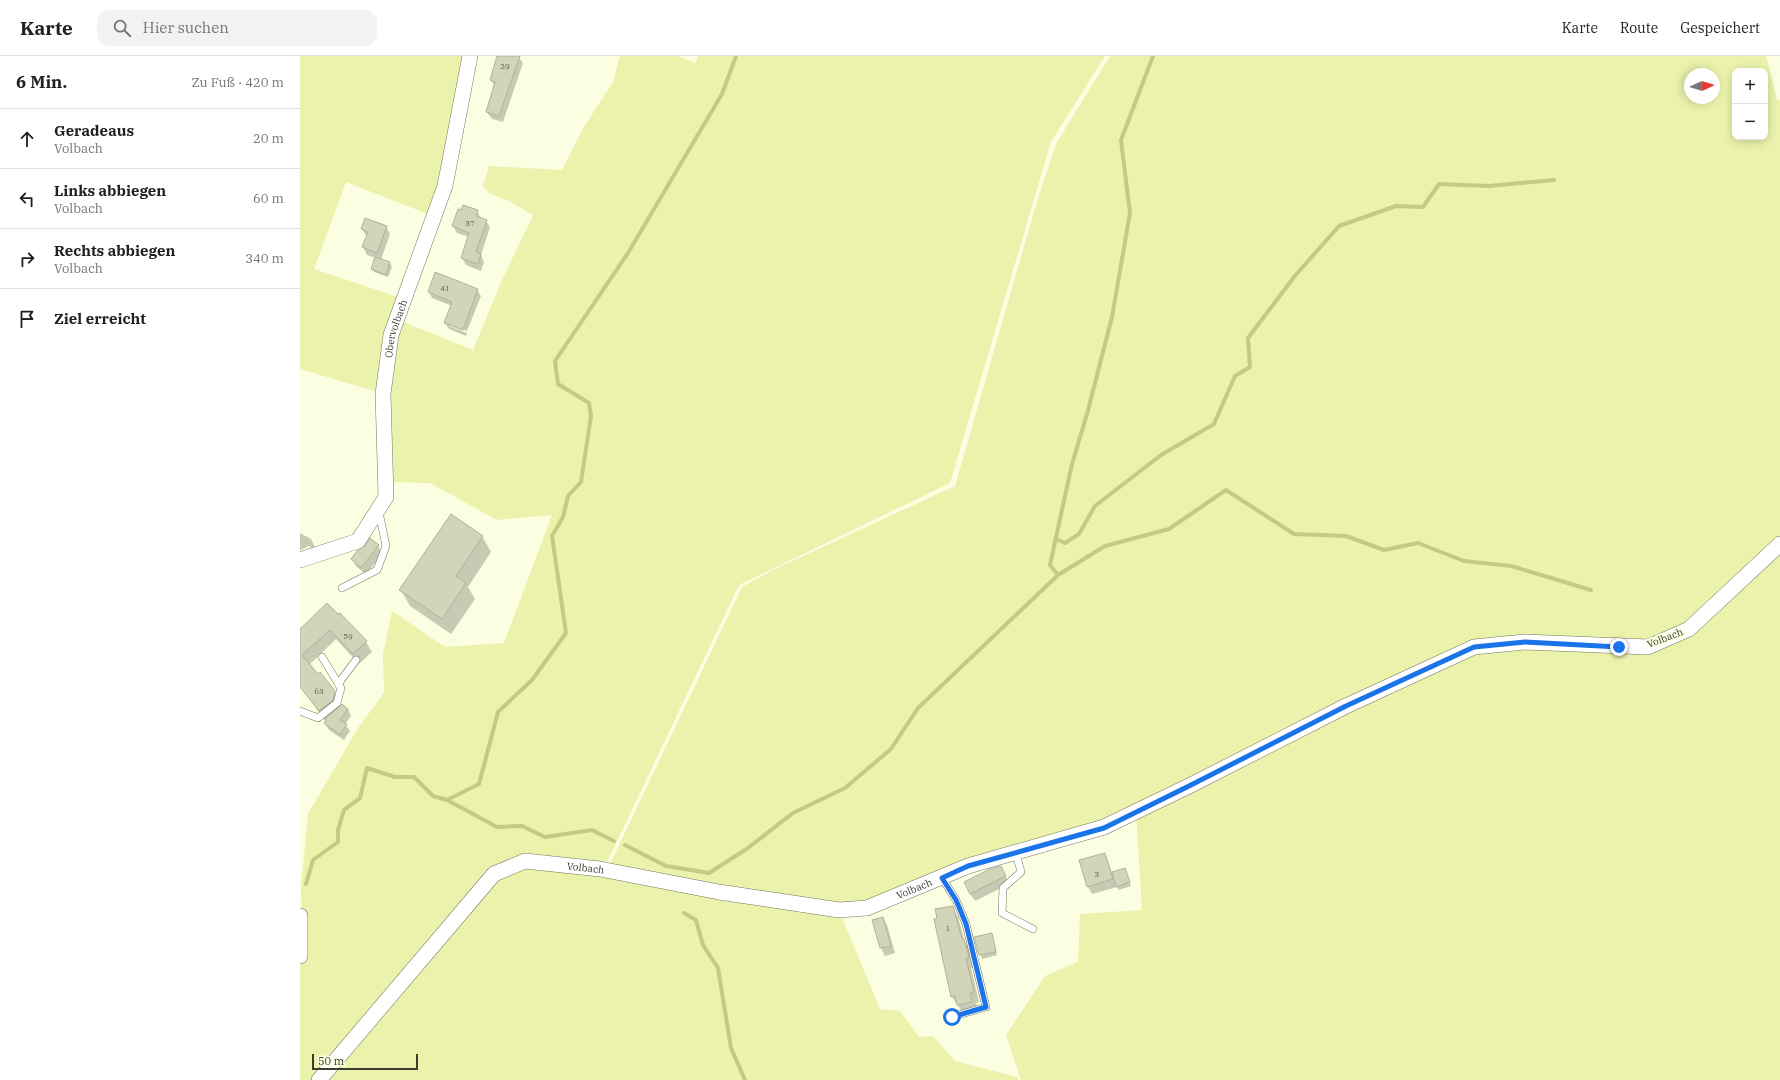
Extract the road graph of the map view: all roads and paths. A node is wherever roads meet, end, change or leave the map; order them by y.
1 (470, 56) edge
2 (378, 509) junction
3 (1780, 544) edge
4 (300, 560) edge
5 (342, 588) dead end
6 (322, 658) dead end
7 (356, 660) dead end
8 (339, 685) junction
9 (300, 712) edge
10 (1016, 853) junction
11 (942, 878) junction
12 (300, 916) edge
13 (1033, 929) dead end
14 (300, 956) edge
15 (952, 1017) dead end
16 (319, 1080) edge

1 - 2 street, Obervolbach
2 - 4 street, Obervolbach
2 - 5 lane
3 - 10 street, Volbach
6 - 8 lane
7 - 8 lane
8 - 9 lane
10 - 11 street, Volbach
10 - 13 lane
11 - 15 lane, Volbach
11 - 16 street, Volbach
12 - 14 street

